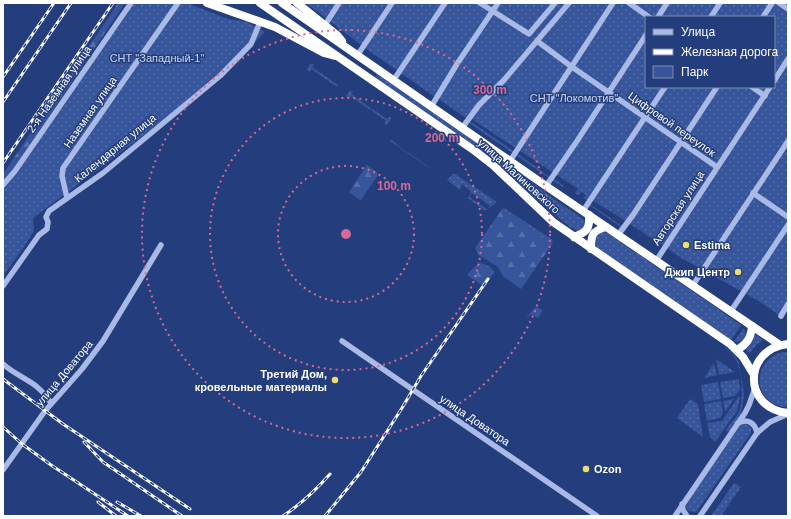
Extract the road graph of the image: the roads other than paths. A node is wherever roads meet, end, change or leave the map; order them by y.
1 (131, 3) edge
2 (178, 3) edge
3 (207, 3) edge
4 (260, 3) edge
5 (282, 3) edge
6 (297, 3) edge
7 (339, 3) edge
8 (392, 3) edge
9 (445, 3) edge
10 (480, 3) edge
11 (498, 3) edge
12 (555, 3) edge
13 (569, 3) edge
14 (613, 3) edge
15 (629, 3) edge
16 (667, 3) edge
17 (720, 3) edge
18 (772, 3) edge
19 (779, 3) edge
20 (788, 9) edge
21 (493, 10) junction
22 (648, 16) edge
23 (659, 16) edge
24 (712, 16) edge
25 (764, 16) edge
26 (260, 22) junction
27 (325, 25) junction
28 (645, 37) edge
29 (537, 41) junction
30 (346, 48) junction
31 (357, 56) junction
32 (341, 58) junction
33 (788, 59) edge
34 (572, 67) junction
35 (775, 79) edge
36 (393, 81) junction
37 (664, 88) edge
38 (716, 88) edge
39 (753, 88) edge
40 (769, 88) edge
41 (609, 92) junction
42 (764, 96) junction
43 (431, 107) junction
44 (645, 118) junction
45 (462, 128) junction
46 (788, 141) edge
47 (680, 143) junction
48 (510, 161) junction
49 (717, 167) junction
50 (3, 185) edge
51 (546, 186) junction
52 (753, 193) junction
53 (67, 198) junction
54 (586, 213) junction
55 (788, 217) edge
56 (788, 225) edge
57 (606, 227) junction
58 (618, 235) junction
59 (574, 237) junction
60 (161, 245) dead end
61 (591, 249) junction
62 (656, 260) junction
63 (3, 286) edge
64 (693, 286) junction
65 (788, 304) edge
66 (730, 311) junction
67 (781, 316) dead end
68 (752, 326) junction
69 (342, 341) dead end
70 (784, 345) edge
71 (737, 350) junction
72 (3, 364) edge
73 (754, 375) junction
74 (755, 388) junction
75 (51, 403) junction
76 (788, 414) edge
77 (738, 423) junction
78 (757, 433) junction
79 (3, 470) edge
80 (682, 504) junction
81 (596, 516) edge
82 (674, 516) edge
83 (688, 516) edge
84 (700, 516) edge

1 - 50 street, 2-я Наземная улица
2 - 53 street, Наземная улица
3 - 26 highway
4 - 32 highway, улица Малиновского
5 - 30 highway, улица Малиновского
6 - 27 highway
7 - 27 street
8 - 31 street
9 - 36 street
10 - 21 street
11 - 21 street
12 - 21 street
13 - 29 street
14 - 34 street
15 - 22 street
16 - 23 street
17 - 24 street
18 - 25 street
19 - 20 street
21 - 43 street
26 - 32 highway
26 - 53 street, Календарная улица
27 - 30 highway
28 - 41 street
29 - 34 street, Цифровой переулок
29 - 45 street
30 - 31 highway, улица Малиновского
31 - 36 highway, улица Малиновского
32 - 59 highway, улица Малиновского
33 - 35 street
34 - 41 street, Цифровой переулок
34 - 48 street
36 - 43 highway, улица Малиновского
37 - 44 street
38 - 47 street
39 - 42 street
40 - 42 street, Авторская улица
41 - 44 street, Цифровой переулок
41 - 51 street
42 - 49 street, Авторская улица
43 - 45 highway, улица Малиновского
44 - 47 street, Цифровой переулок
44 - 54 street
45 - 48 highway, улица Малиновского
46 - 52 street
47 - 49 street, Цифровой переулок
47 - 58 street
48 - 51 highway, улица Малиновского
49 - 62 street, Авторская улица
51 - 54 highway, улица Малиновского
52 - 55 street
52 - 64 street
53 - 63 street, Календарная улица
54 - 57 highway, улица Малиновского
54 - 59 highway
56 - 66 street
57 - 58 highway, улица Малиновского
57 - 61 highway
58 - 62 highway, улица Малиновского
59 - 61 highway, улица Малиновского
60 - 75 street, улица Доватора
61 - 71 highway, улица Малиновского
62 - 64 highway, улица Малиновского
64 - 66 highway, улица Малиновского
65 - 67 street
66 - 68 highway, улица Малиновского
68 - 70 highway, улица Малиновского
68 - 71 highway
69 - 81 street, улица Доватора
70 - 73 highway
71 - 73 highway, улица Малиновского
72 - 75 street
73 - 74 highway
74 - 76 highway
74 - 77 street
75 - 79 street, улица Доватора
76 - 78 street
77 - 78 street
77 - 80 street
78 - 84 street
80 - 82 street
80 - 83 street

